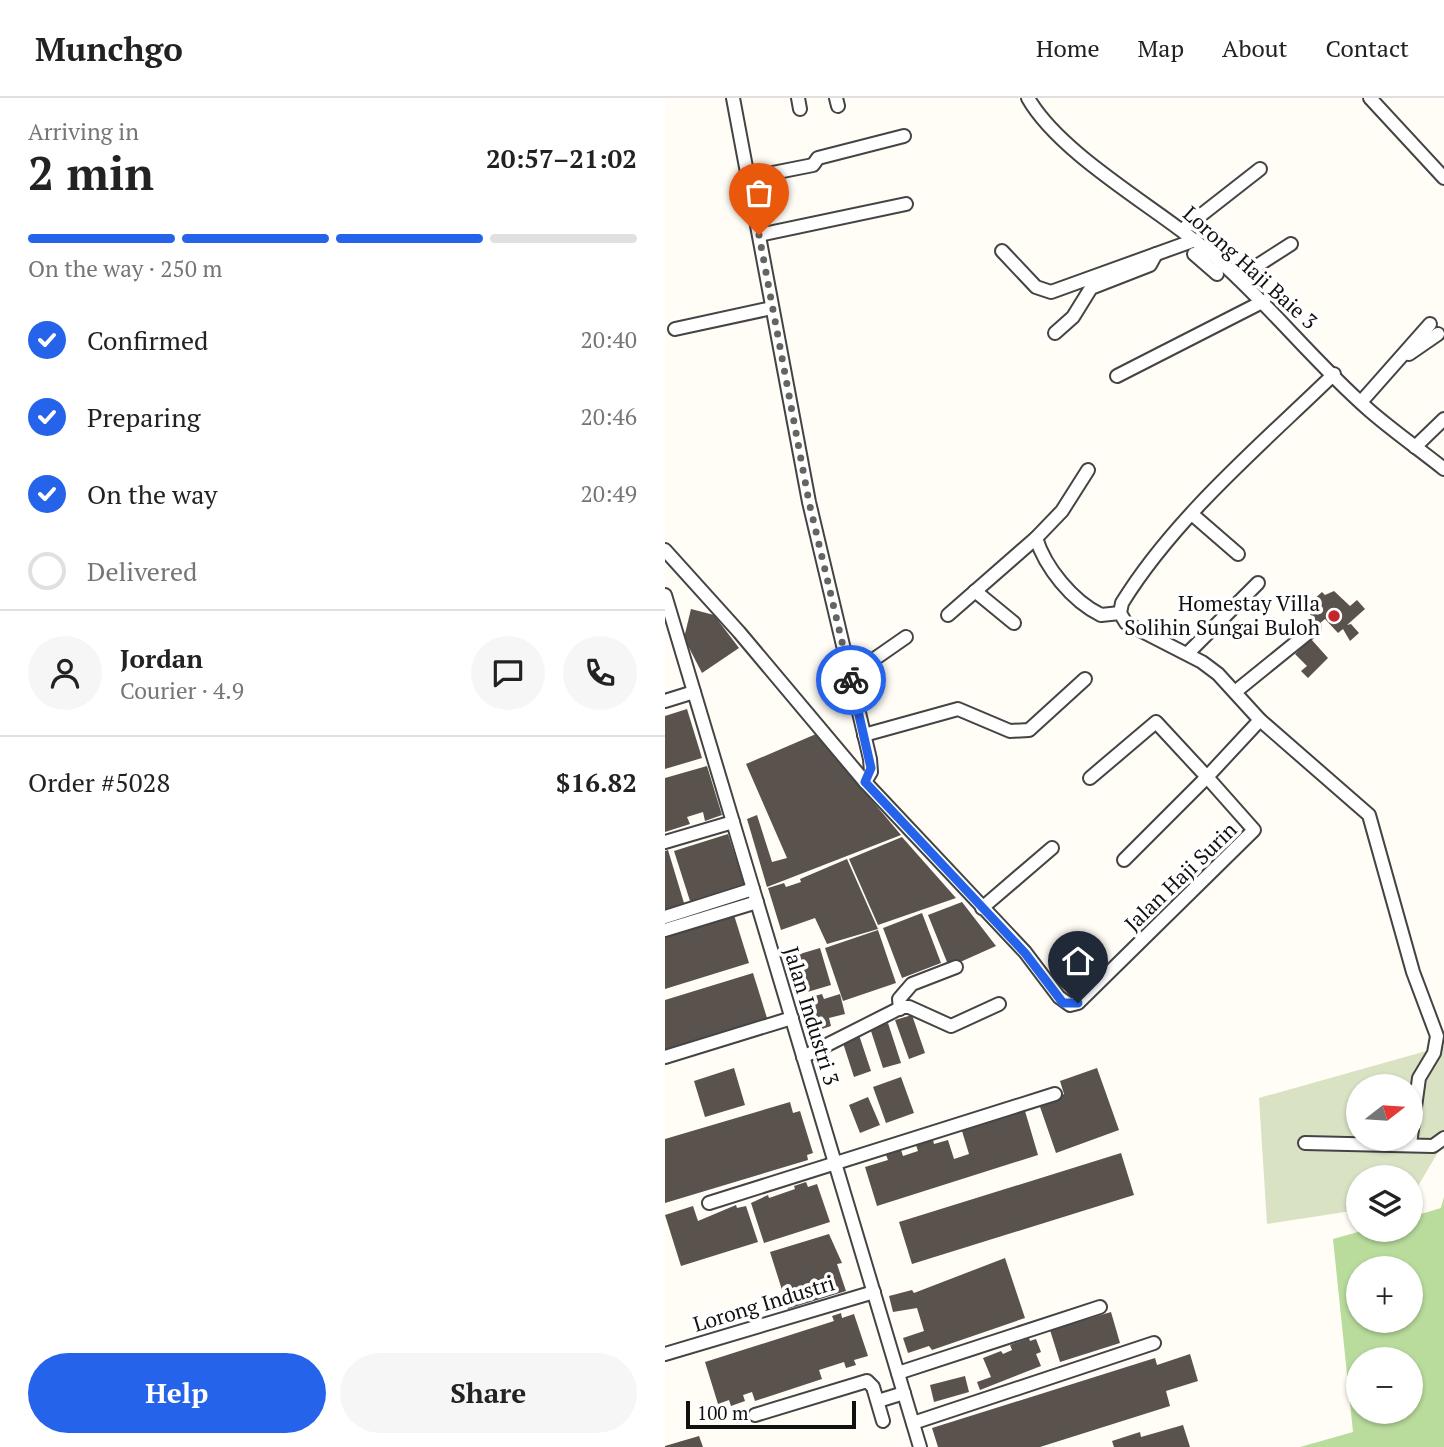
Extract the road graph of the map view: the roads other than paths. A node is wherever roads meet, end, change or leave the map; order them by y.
1 (733, 98) edge
2 (1028, 98) edge
3 (1370, 98) edge
4 (904, 136) dead end
5 (1260, 169) dead end
6 (748, 178) junction
7 (1444, 178) edge
8 (906, 204) dead end
9 (1182, 230) junction
10 (759, 235) junction
11 (1195, 240) junction
12 (1291, 244) dead end
13 (1002, 251) dead end
14 (1156, 254) junction
15 (1193, 254) dead end
16 (1210, 260) junction
17 (1217, 274) dead end
18 (1238, 278) junction
19 (1264, 301) junction
20 (772, 308) junction
21 (675, 329) dead end
22 (1434, 329) dead end
23 (1055, 333) dead end
24 (1334, 374) junction
25 (1117, 376) dead end
26 (1361, 402) junction
27 (1444, 419) edge
28 (1415, 447) junction
29 (1444, 469) edge
30 (1088, 470) dead end
31 (1193, 515) junction
32 (1036, 538) junction
33 (665, 550) edge
34 (1238, 554) dead end
35 (1258, 583) dead end
36 (975, 591) junction
37 (665, 595) edge
38 (1120, 613) junction
39 (949, 614) dead end
40 (1014, 622) dead end
41 (1314, 628) dead end
42 (906, 637) dead end
43 (1188, 653) junction
44 (850, 676) junction
45 (1086, 679) dead end
46 (694, 692) junction
47 (1235, 692) junction
48 (665, 701) edge
49 (1260, 720) junction
50 (864, 735) junction
51 (1207, 776) junction
52 (1090, 778) dead end
53 (865, 782) junction
54 (733, 822) junction
55 (665, 842) edge
56 (1052, 848) dead end
57 (1124, 860) dead end
58 (755, 895) junction
59 (982, 908) junction
60 (665, 917) edge
61 (665, 930) edge
62 (956, 967) dead end
63 (999, 1004) dead end
64 (900, 1009) junction
65 (792, 1018) junction
66 (1432, 1018) junction
67 (1444, 1041) edge
68 (665, 1057) edge
69 (803, 1057) junction
70 (1421, 1074) edge
71 (1055, 1094) dead end
72 (1444, 1138) edge
73 (1305, 1143) dead end
74 (1346, 1143) edge
75 (1423, 1145) edge
76 (836, 1166) junction
77 (709, 1203) dead end
78 (874, 1292) junction
79 (1100, 1307) dead end
80 (1154, 1343) dead end
81 (665, 1354) edge
82 (898, 1373) junction
83 (904, 1393) junction
84 (878, 1401) junction
85 (755, 1415) dead end
86 (883, 1421) dead end
87 (913, 1423) junction
88 (921, 1447) edge

1 - 6 street
2 - 9 street, Lorong Haji Baie 3
3 - 7 street
4 - 6 street
5 - 9 street
6 - 10 street
8 - 10 street
9 - 11 street, Lorong Haji Baie 3
10 - 20 street
11 - 14 street
11 - 16 street, Lorong Haji Baie 3
12 - 18 street
13 - 14 street
14 - 23 street
15 - 16 street
16 - 17 street
16 - 18 street, Lorong Haji Baie 3
18 - 19 street, Lorong Haji Baie 3
19 - 24 street, Lorong Haji Baie 3
19 - 25 street
20 - 21 street
20 - 44 street
22 - 26 street
24 - 26 street, Lorong Haji Baie 3
24 - 31 street
26 - 28 street, Lorong Haji Baie 3
27 - 28 street
28 - 29 street, Lorong Haji Baie 3
30 - 32 street
31 - 34 street
31 - 38 street
32 - 36 street
32 - 38 street
33 - 53 street, Jalan Haji Surin
35 - 43 street
36 - 39 street
36 - 40 street
37 - 46 street, Jalan Industri 3
38 - 43 street
41 - 47 street
42 - 44 street
43 - 47 street
44 - 50 street
45 - 50 street
46 - 48 street
46 - 54 street, Jalan Industri 3
47 - 49 street
49 - 51 street
49 - 66 street
50 - 53 street
51 - 52 street
51 - 57 street
51 - 59 street, Jalan Haji Surin
53 - 59 street, Jalan Haji Surin
54 - 55 street
54 - 58 street, Jalan Industri 3
56 - 59 street
58 - 60 street
58 - 61 street
58 - 65 street, Jalan Industri 3
62 - 64 street
63 - 64 street
64 - 69 street
65 - 68 street
65 - 69 street, Jalan Industri 3
66 - 67 street
66 - 70 street
69 - 76 street, Jalan Industri 3
71 - 76 street
72 - 75 street
73 - 74 street
76 - 77 street
76 - 78 street, Jalan Industri 3
78 - 81 street, Lorong Industri
78 - 82 street, Jalan Industri 3
79 - 82 street
80 - 87 street
82 - 83 street, Jalan Industri 3
83 - 84 street
83 - 87 street, Jalan Industri 3
84 - 85 street
84 - 86 street
87 - 88 street, Jalan Industri 3

